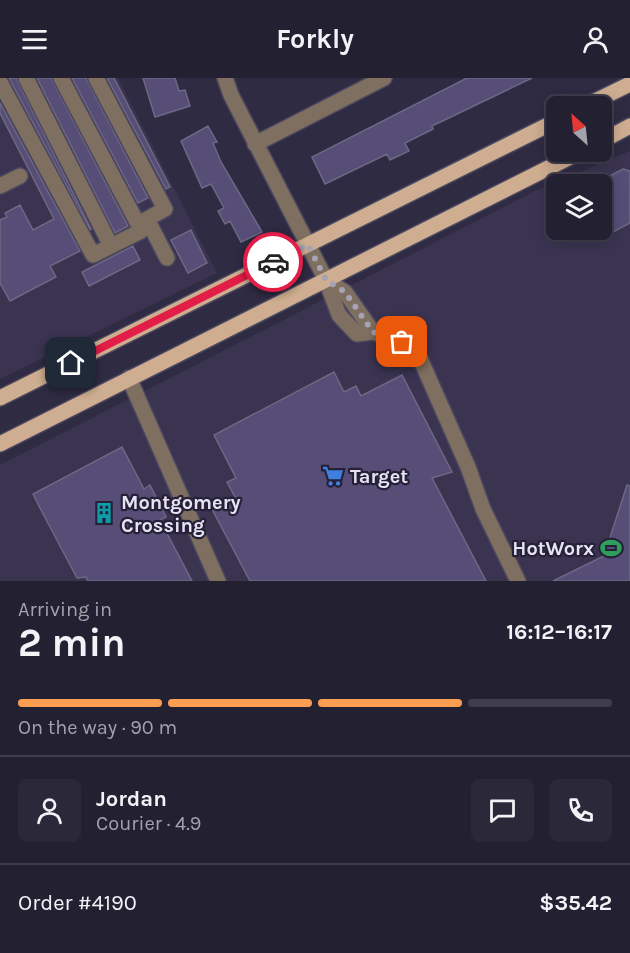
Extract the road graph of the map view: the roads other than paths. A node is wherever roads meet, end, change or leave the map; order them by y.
1 (26, 78) edge
2 (61, 78) edge
3 (96, 78) edge
4 (225, 78) edge
5 (384, 78) edge
6 (0, 82) edge
7 (629, 87) edge
8 (608, 96) edge
9 (546, 126) edge
10 (630, 126) edge
11 (612, 136) edge
12 (255, 144) junction
13 (560, 162) edge
14 (20, 176) dead end
15 (0, 186) edge
16 (142, 222) junction
17 (308, 245) junction
18 (111, 246) junction
19 (167, 258) dead end
20 (326, 280) junction
21 (129, 378) junction
22 (0, 398) edge
23 (0, 444) edge
24 (218, 581) edge
25 (518, 581) edge

1 - 18 street
2 - 16 street
3 - 16 street
4 - 12 street
5 - 12 street
6 - 18 street
7 - 8 main road
9 - 17 main road
10 - 11 main road
12 - 17 street
13 - 20 main road
14 - 15 street
16 - 18 street
16 - 19 street
17 - 20 street
17 - 22 main road
20 - 21 main road
20 - 25 street
21 - 23 main road
21 - 24 street

